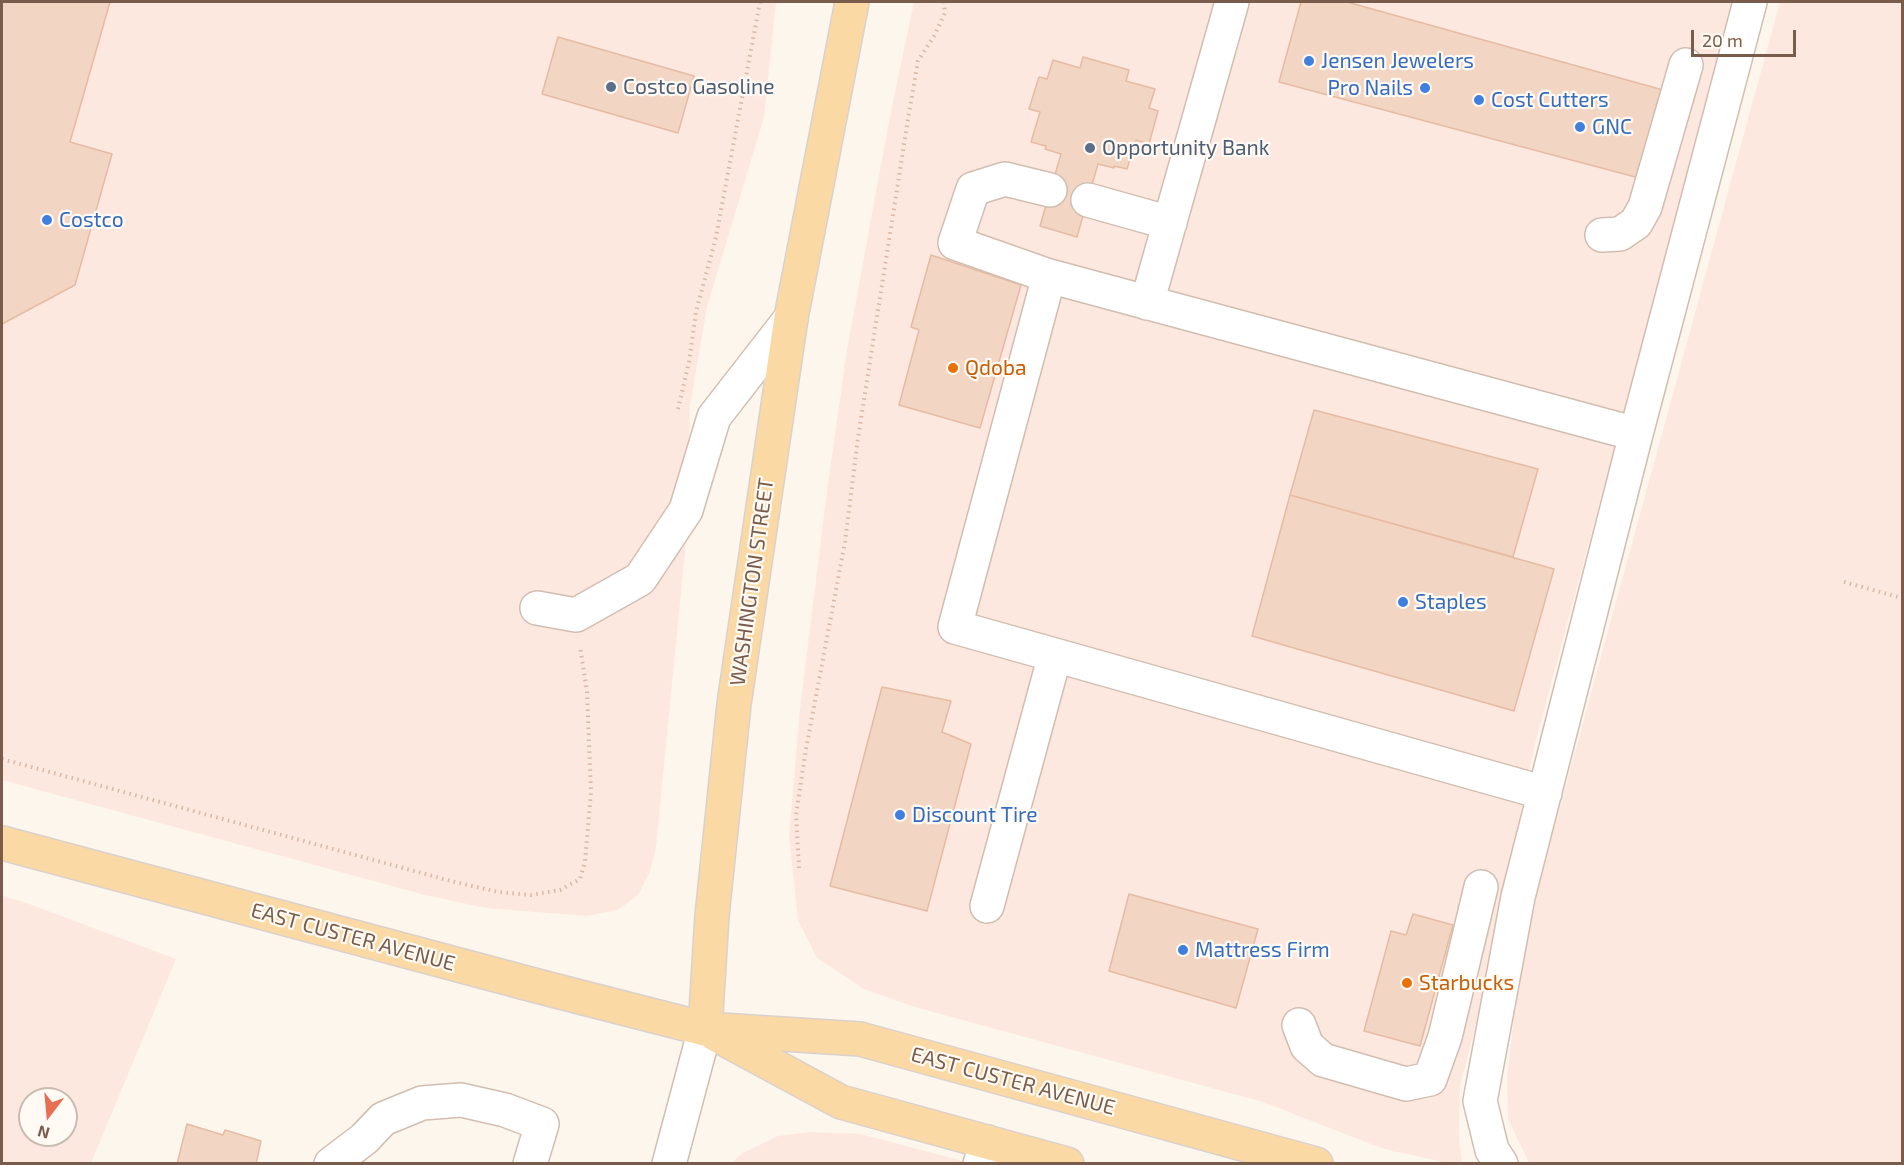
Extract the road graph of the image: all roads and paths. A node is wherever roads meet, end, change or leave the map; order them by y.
1 (760, 2) edge
2 (852, 2) edge
3 (944, 2) edge
4 (1232, 2) edge
5 (1750, 2) edge
6 (1686, 65) dead end
7 (1050, 190) dead end
8 (1088, 200) dead end
9 (1170, 223) junction
10 (1602, 234) dead end
11 (1049, 276) junction
12 (1147, 303) junction
13 (791, 318) junction
14 (676, 414) dead end
15 (1636, 434) junction
16 (1844, 582) dead end
17 (1902, 598) edge
18 (537, 608) dead end
19 (580, 645) dead end
20 (1055, 655) junction
21 (2, 759) edge
22 (1545, 793) junction
23 (2, 843) edge
24 (799, 868) dead end
25 (1481, 886) dead end
26 (987, 906) dead end
27 (1299, 1025) dead end
28 (705, 1029) junction
29 (983, 1153) edge
30 (331, 1164) edge
31 (530, 1164) edge
32 (669, 1164) edge
33 (1067, 1164) edge
34 (1316, 1164) edge
35 (1501, 1164) edge

1 - 14 path
2 - 13 main road, WASHINGTON STREET
3 - 24 path
4 - 9 street
5 - 15 street
6 - 10 street
7 - 11 street
8 - 9 street
9 - 12 street
11 - 12 street
11 - 20 street
12 - 15 street
13 - 18 street
13 - 28 main road, WASHINGTON STREET
15 - 22 street
16 - 17 path
19 - 21 path
20 - 22 street
20 - 26 street
22 - 35 street
23 - 28 main road, EAST CUSTER AVENUE
25 - 27 street
28 - 29 main road, EAST CUSTER AVENUE
28 - 32 street, WASHINGTON STREET
28 - 34 main road, EAST CUSTER AVENUE
29 - 33 main road, EAST CUSTER AVENUE
30 - 31 street

